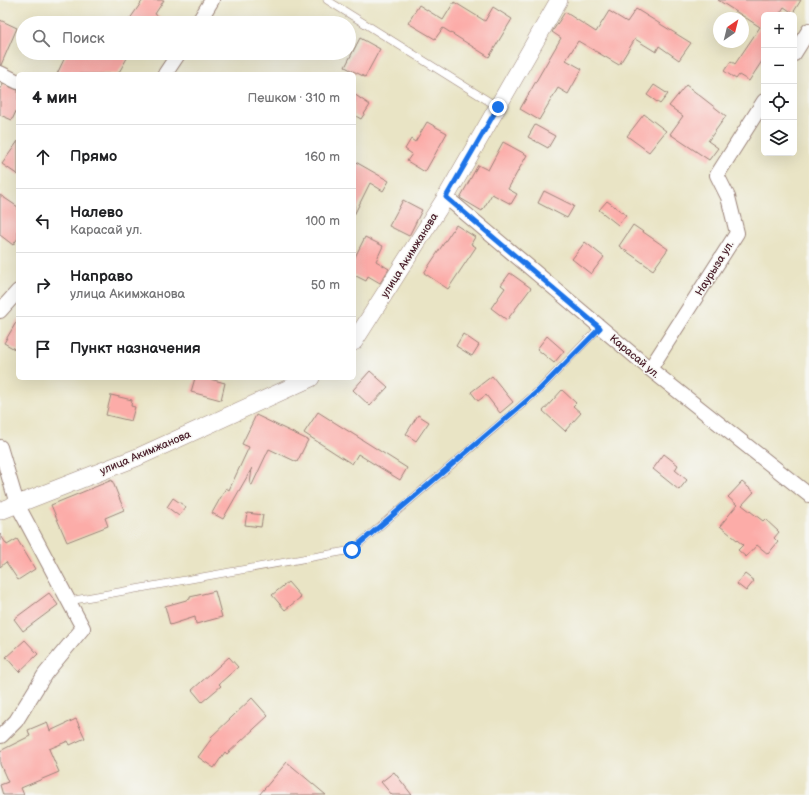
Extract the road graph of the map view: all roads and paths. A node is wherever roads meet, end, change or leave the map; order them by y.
1 (212, 0) edge
2 (328, 0) edge
3 (559, 0) edge
4 (202, 16) edge
5 (353, 16) edge
6 (356, 18) edge
7 (809, 30) edge
8 (797, 49) edge
9 (174, 60) edge
10 (166, 72) edge
11 (0, 73) edge
12 (16, 81) edge
13 (761, 106) edge
14 (498, 107) junction
15 (446, 197) junction
16 (16, 293) edge
17 (0, 311) edge
18 (600, 328) junction
19 (356, 339) edge
20 (650, 369) junction
21 (307, 380) edge
22 (0, 447) edge
23 (809, 495) edge
24 (17, 504) junction
25 (0, 511) edge
26 (69, 601) junction
27 (1, 736) edge

1 - 4 street
2 - 5 lane
3 - 14 street, улица Акимжанова
6 - 14 lane
7 - 8 street
9 - 10 street
11 - 12 street
13 - 20 street, Наурыза ул.
14 - 15 street, улица Акимжанова
15 - 18 street, Карасай ул.
15 - 19 street, улица Акимжанова
16 - 17 street
18 - 20 street, Карасай ул.
18 - 26 lane
20 - 23 street, Карасай ул.
21 - 24 street, улица Акимжанова
22 - 24 street
24 - 25 street, улица Акимжанова
24 - 26 street
26 - 27 street

